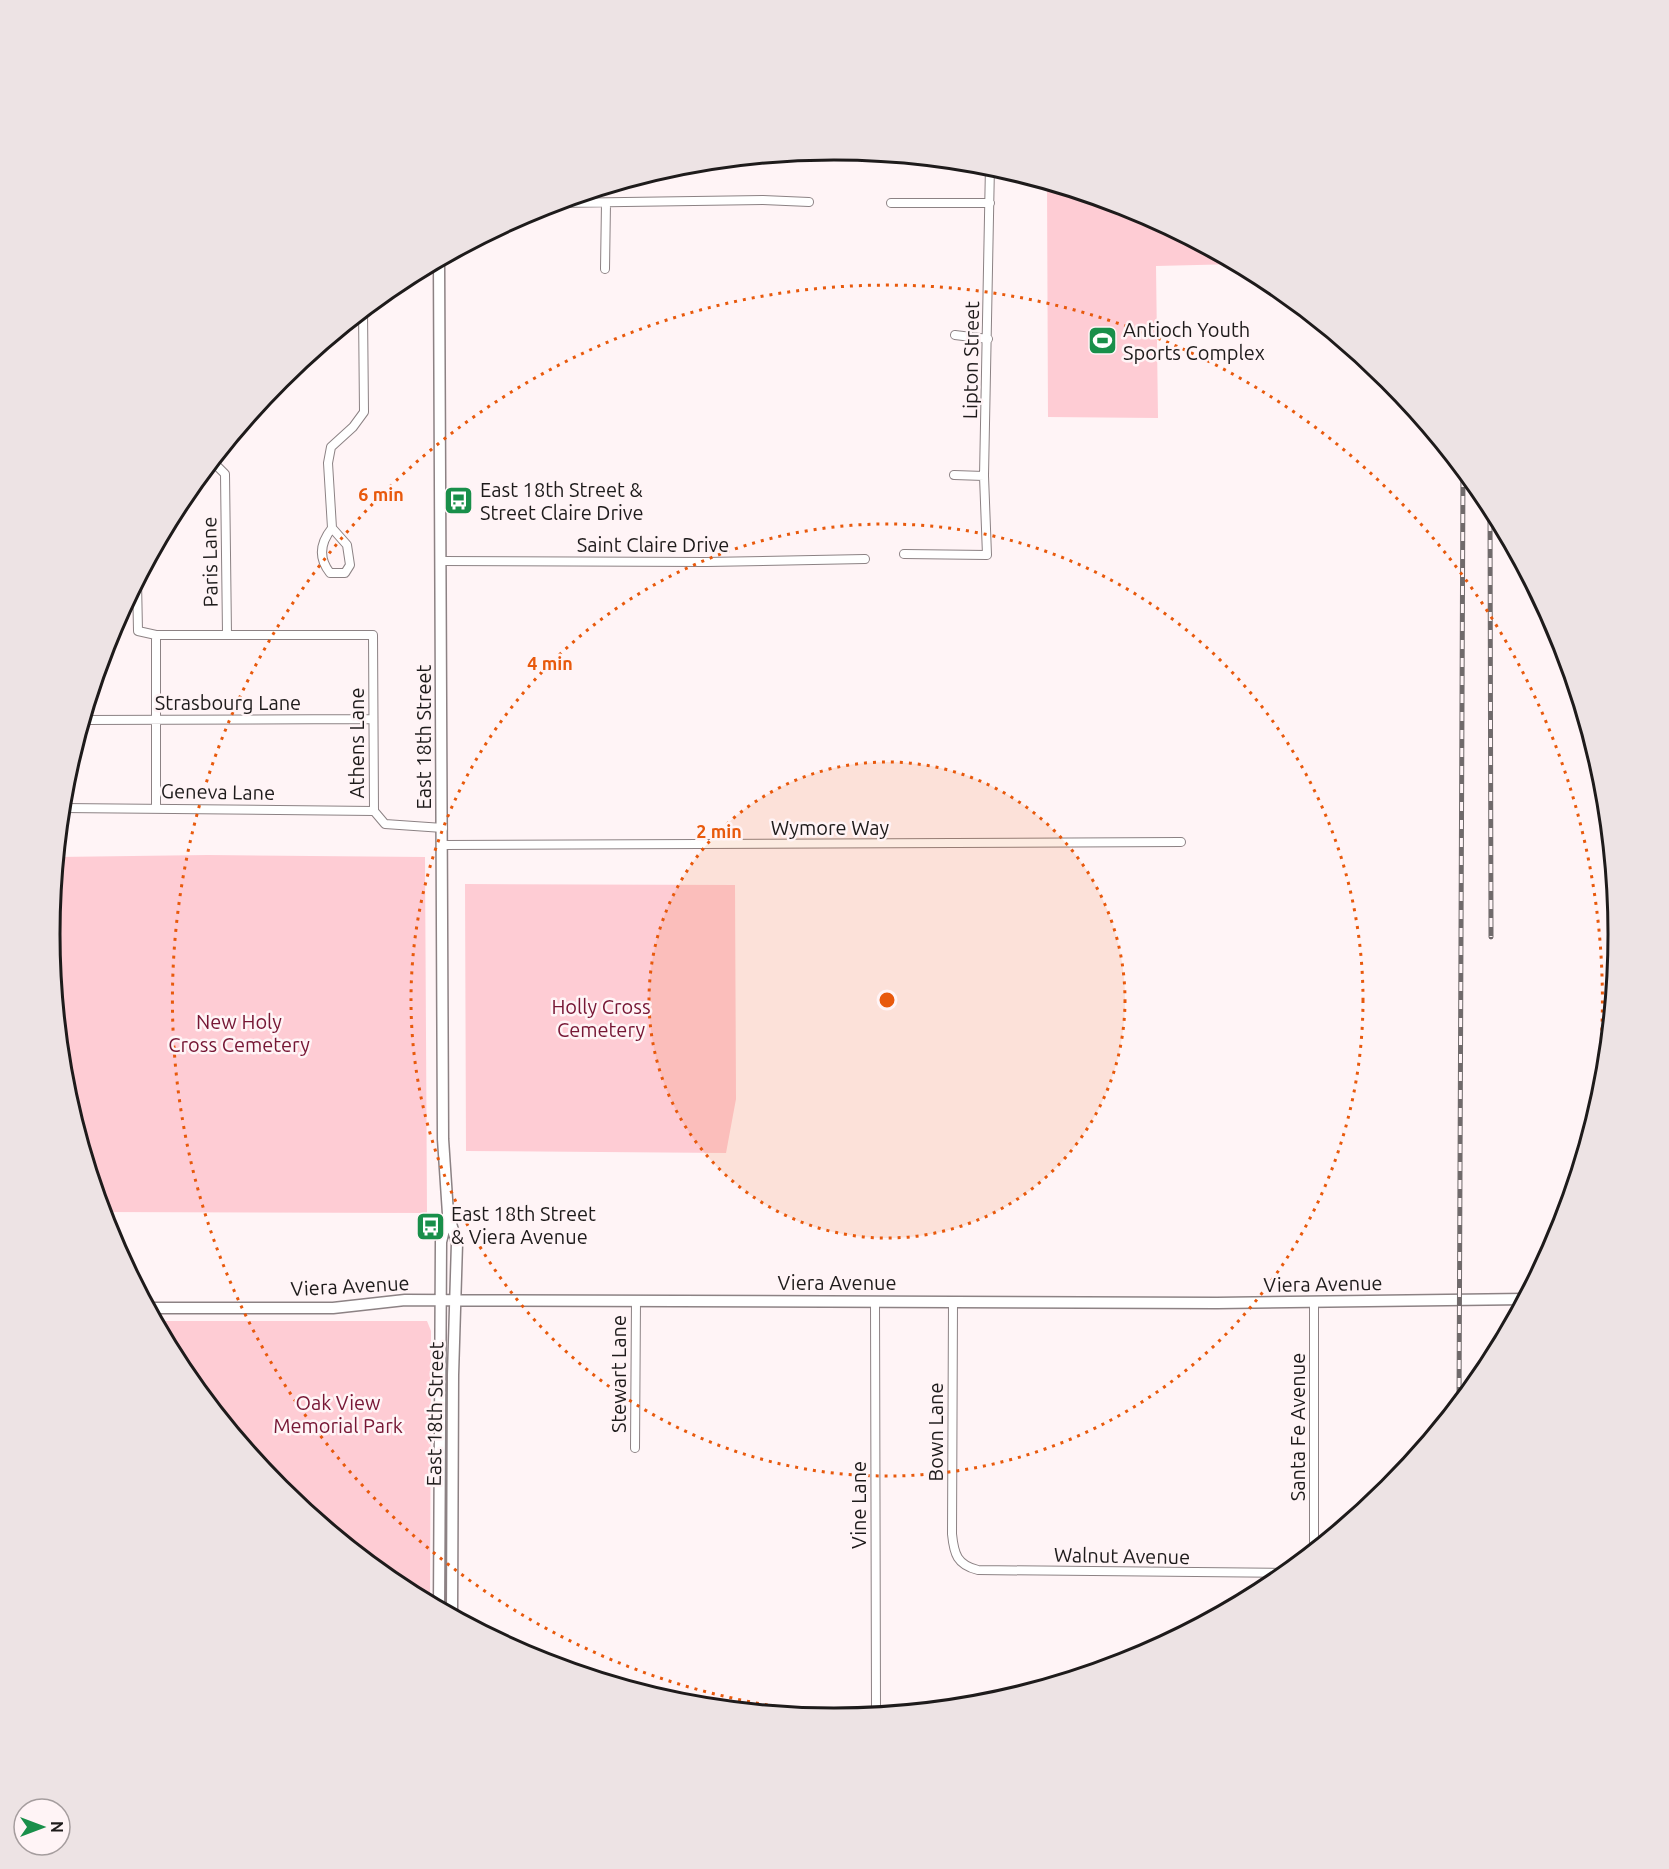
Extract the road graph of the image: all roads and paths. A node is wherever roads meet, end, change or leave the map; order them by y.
1 (990, 176) edge
2 (809, 202) dead end
3 (581, 203) edge
4 (606, 203) junction
5 (891, 203) dead end
6 (990, 203) junction
7 (439, 269) edge
8 (605, 269) dead end
9 (363, 320) edge
10 (955, 335) dead end
11 (988, 339) junction
12 (218, 467) edge
13 (954, 475) dead end
14 (984, 476) junction
15 (332, 528) junction
16 (904, 554) dead end
17 (865, 559) dead end
18 (441, 561) junction
19 (138, 596) edge
20 (227, 633) junction
21 (156, 635) junction
22 (373, 718) junction
23 (157, 719) junction
24 (90, 720) edge
25 (71, 808) edge
26 (156, 808) junction
27 (374, 811) junction
28 (443, 828) junction
29 (1181, 842) dead end
30 (443, 846) junction
31 (448, 1214) junction
32 (1517, 1299) edge
33 (439, 1300) junction
34 (636, 1300) junction
35 (875, 1300) junction
36 (455, 1301) junction
37 (953, 1302) junction
38 (1314, 1302) junction
39 (157, 1308) edge
40 (635, 1448) dead end
41 (1314, 1542) edge
42 (958, 1561) joint
43 (1272, 1573) edge
44 (439, 1600) edge
45 (452, 1608) edge
46 (876, 1707) edge

1 - 6 street, Lipton Street
2 - 4 street
3 - 4 street
4 - 8 street
5 - 6 street
6 - 11 street, Lipton Street
7 - 18 main road, East 18th Street
9 - 15 street
10 - 11 street
11 - 14 street, Lipton Street
12 - 20 street, Paris Lane
13 - 14 street
14 - 16 street, Lipton Street
15 - 15 street
17 - 18 street, Saint Claire Drive
18 - 28 main road, East 18th Street
19 - 21 street
20 - 21 street
20 - 22 street, Athens Lane
21 - 23 street
22 - 23 street, Strasbourg Lane
22 - 27 street, Athens Lane
23 - 24 street, Strasbourg Lane
23 - 26 street
25 - 26 street, Geneva Lane
26 - 27 street, Geneva Lane
27 - 28 street, Athens Lane
28 - 30 main road, East 18th Street
29 - 30 street, Wymore Way
30 - 31 main road, East 18th Street
31 - 33 main road, East 18th Street
31 - 36 main road, East 18th Street
32 - 38 main road, Viera Avenue
33 - 36 main road, Viera Avenue
33 - 39 main road, Viera Avenue
33 - 44 main road, East 18th Street
34 - 35 main road, Viera Avenue
34 - 36 main road, Viera Avenue
34 - 40 street, Stewart Lane
35 - 37 main road, Viera Avenue
35 - 46 street, Vine Lane
36 - 45 main road, East 18th Street
37 - 38 main road, Viera Avenue
37 - 42 street, Bown Lane
38 - 41 street, Santa Fe Avenue
42 - 43 street, Walnut Avenue

